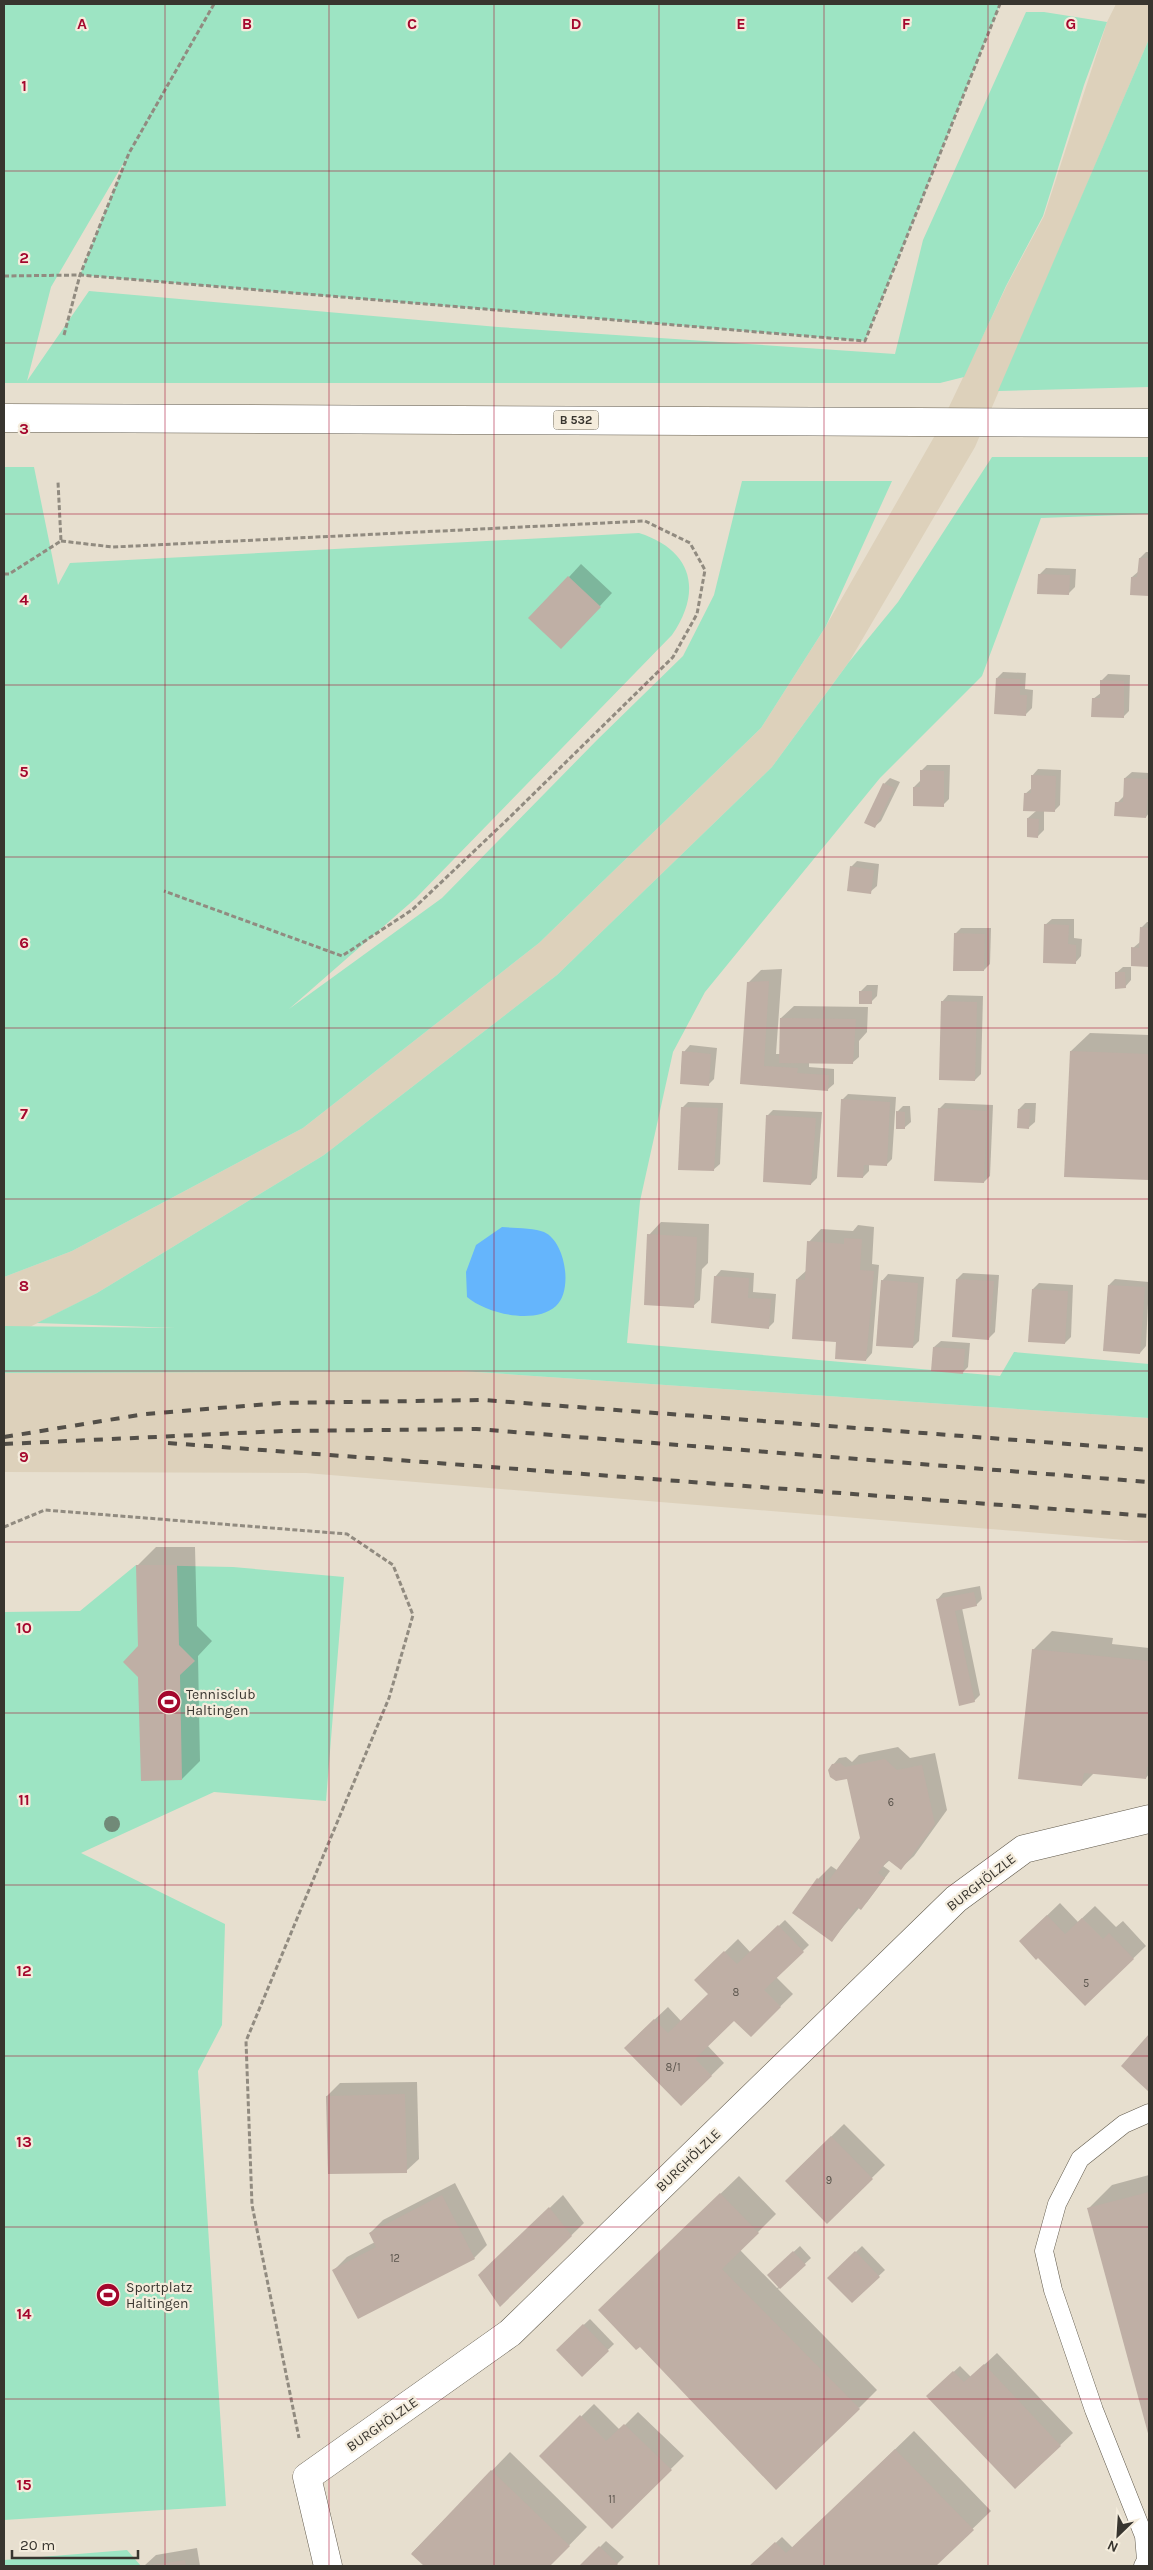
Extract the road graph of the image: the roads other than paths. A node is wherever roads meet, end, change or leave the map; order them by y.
1 (4, 418) edge
2 (1149, 423) edge
3 (1149, 1818) edge
4 (1149, 2113) edge
5 (328, 2566) edge
6 (1143, 2566) edge

1 - 2 street, B 532
3 - 5 street, BURGHÖLZLE
4 - 6 lane

